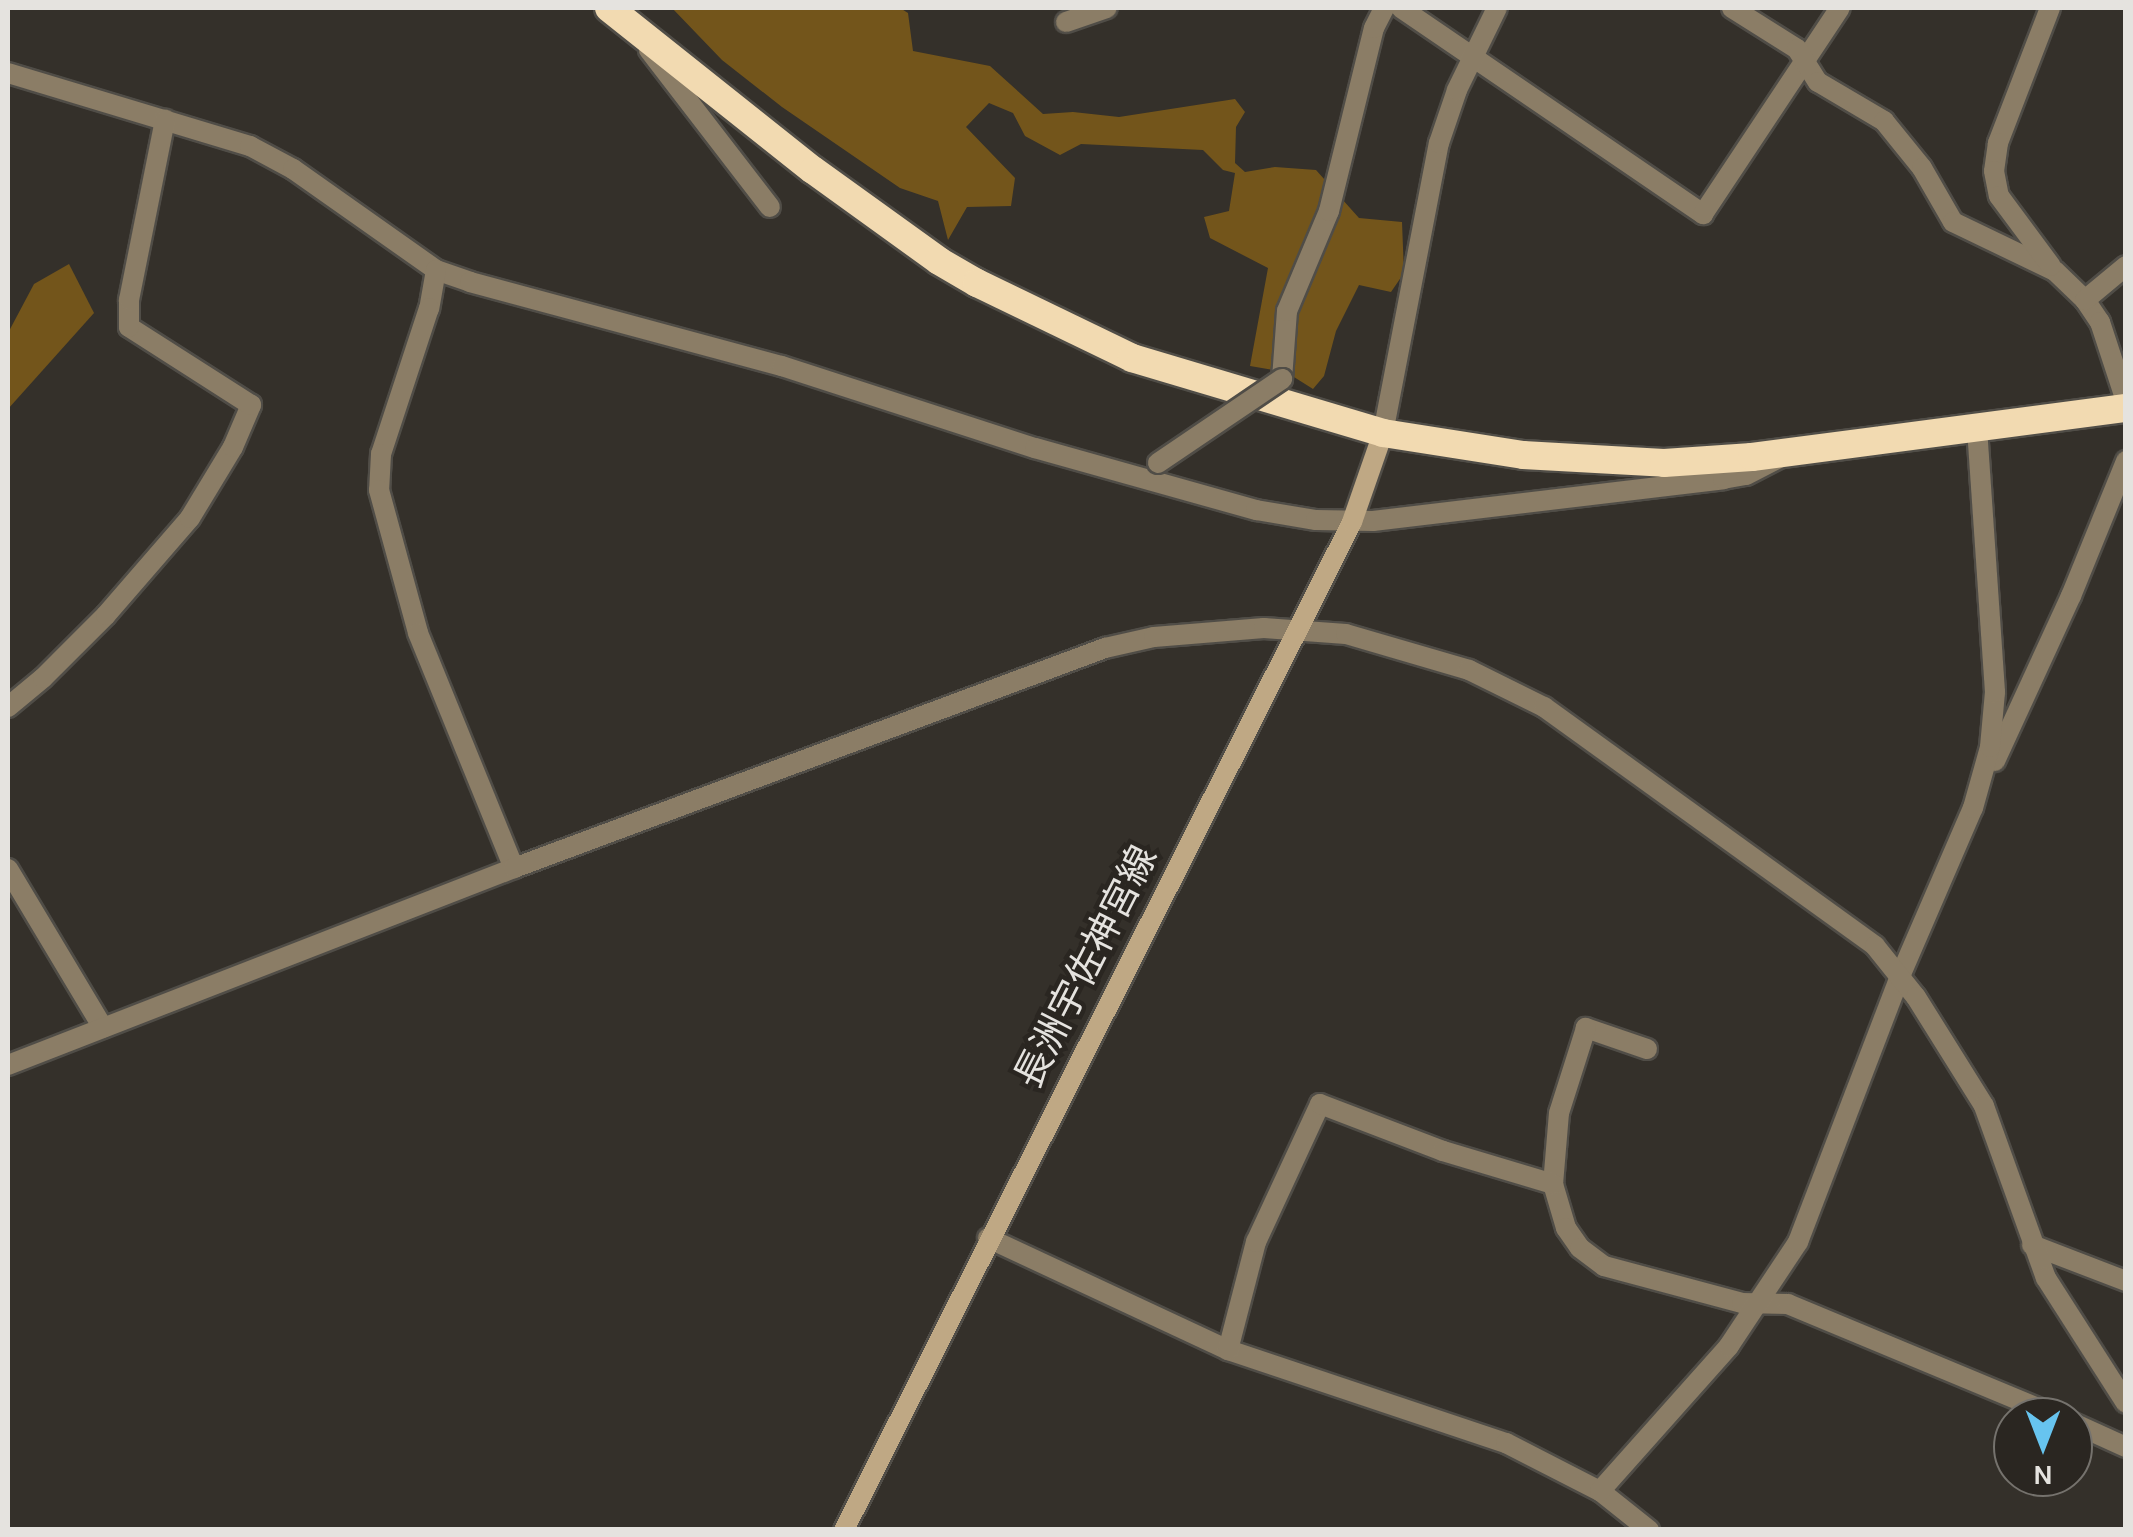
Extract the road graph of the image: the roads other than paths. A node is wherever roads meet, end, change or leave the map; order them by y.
1 (1107, 8) edge
2 (1384, 8) edge
3 (1401, 8) edge
4 (1497, 8) edge
5 (1732, 8) edge
6 (1840, 8) edge
7 (2050, 8) edge
8 (619, 16) edge
9 (1066, 22) dead end
10 (1472, 58) junction
11 (1804, 60) junction
12 (8, 73) edge
13 (165, 120) junction
14 (770, 207) dead end
15 (2126, 266) edge
16 (436, 270) junction
17 (2055, 271) junction
18 (2086, 300) junction
19 (2126, 400) edge
20 (2126, 408) edge
21 (1976, 427) junction
22 (1383, 434) junction
23 (1794, 452) junction
24 (2126, 461) edge
25 (1136, 476) junction
26 (1352, 522) junction
27 (1296, 628) junction
28 (8, 707) edge
29 (1972, 808) junction
30 (514, 868) junction
31 (8, 869) edge
32 (1900, 974) junction
33 (103, 1028) junction
34 (1648, 1049) dead end
35 (8, 1066) edge
36 (1553, 1184) junction
37 (988, 1238) junction
38 (2032, 1245) junction
39 (2126, 1281) edge
40 (1759, 1303) junction
41 (1228, 1350) junction
42 (2012, 1397) edge
43 (2126, 1403) edge
44 (2093, 1432) edge
45 (2126, 1446) edge
46 (1600, 1490) junction
47 (844, 1530) edge
48 (1649, 1530) edge

1 - 9 street
2 - 25 street, bridge
3 - 10 street
4 - 10 street
5 - 11 street
6 - 11 street
7 - 17 street
8 - 14 street
8 - 22 highway
10 - 11 street
10 - 22 street
11 - 17 street
12 - 13 street
13 - 16 street
13 - 28 street
15 - 18 street
16 - 25 street
16 - 30 street
17 - 18 street
18 - 19 street
20 - 21 highway
21 - 23 highway
21 - 29 street
22 - 23 highway
22 - 26 main road, 長洲宇佐神宮線
23 - 26 street
24 - 29 street
25 - 26 street
26 - 27 main road, 長洲宇佐神宮線
27 - 30 street
27 - 32 street
27 - 37 main road, 長洲宇佐神宮線
29 - 32 street
30 - 33 street
31 - 33 street
32 - 38 street
32 - 40 street
33 - 35 street
34 - 36 street
36 - 40 street
36 - 41 street
37 - 41 street
37 - 47 main road, 長洲宇佐神宮線
38 - 39 street
38 - 43 street
40 - 42 street
40 - 46 street
41 - 46 street
44 - 45 street
46 - 48 street

